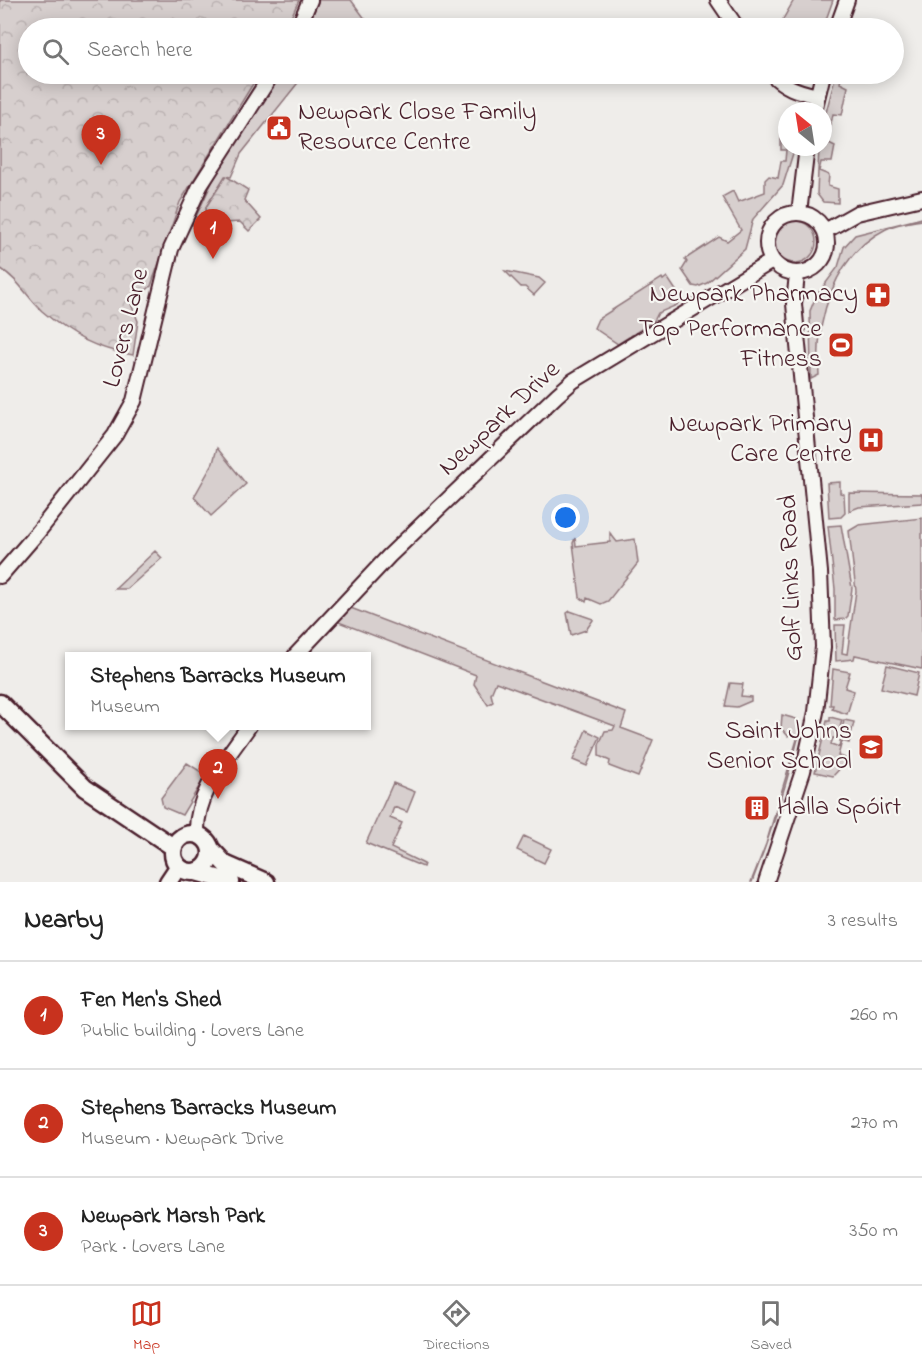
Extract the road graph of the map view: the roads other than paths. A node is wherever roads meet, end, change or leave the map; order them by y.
1 (310, 0) edge
2 (718, 0) edge
3 (847, 0) edge
4 (302, 18) edge
5 (730, 18) edge
6 (841, 18) edge
7 (266, 84) edge
8 (782, 84) edge
9 (820, 84) edge
10 (817, 96) junction
11 (816, 102) edge
12 (806, 156) edge
13 (922, 198) edge
14 (799, 213) junction
15 (825, 231) junction
16 (772, 261) junction
17 (797, 274) junction
18 (0, 576) edge
19 (300, 652) edge
20 (0, 703) edge
21 (246, 730) edge
22 (197, 834) junction
23 (173, 847) junction
24 (211, 849) junction
25 (178, 867) junction
26 (196, 872) junction
27 (168, 882) edge
28 (231, 882) edge
29 (266, 882) edge
30 (766, 882) edge

1 - 4 street
2 - 5 street
3 - 6 street
7 - 18 street, Lovers Lane
8 - 10 street
9 - 10 street
10 - 11 street
12 - 14 street
13 - 15 street
14 - 15 street
14 - 16 street
15 - 17 street
16 - 17 street
16 - 19 street, Newpark Drive
17 - 30 street, Golf Links Road
20 - 23 main road
21 - 22 street
22 - 23 main road
22 - 24 main road
23 - 25 main road
24 - 26 main road
24 - 29 main road
25 - 26 main road
25 - 27 main road
26 - 28 main road

